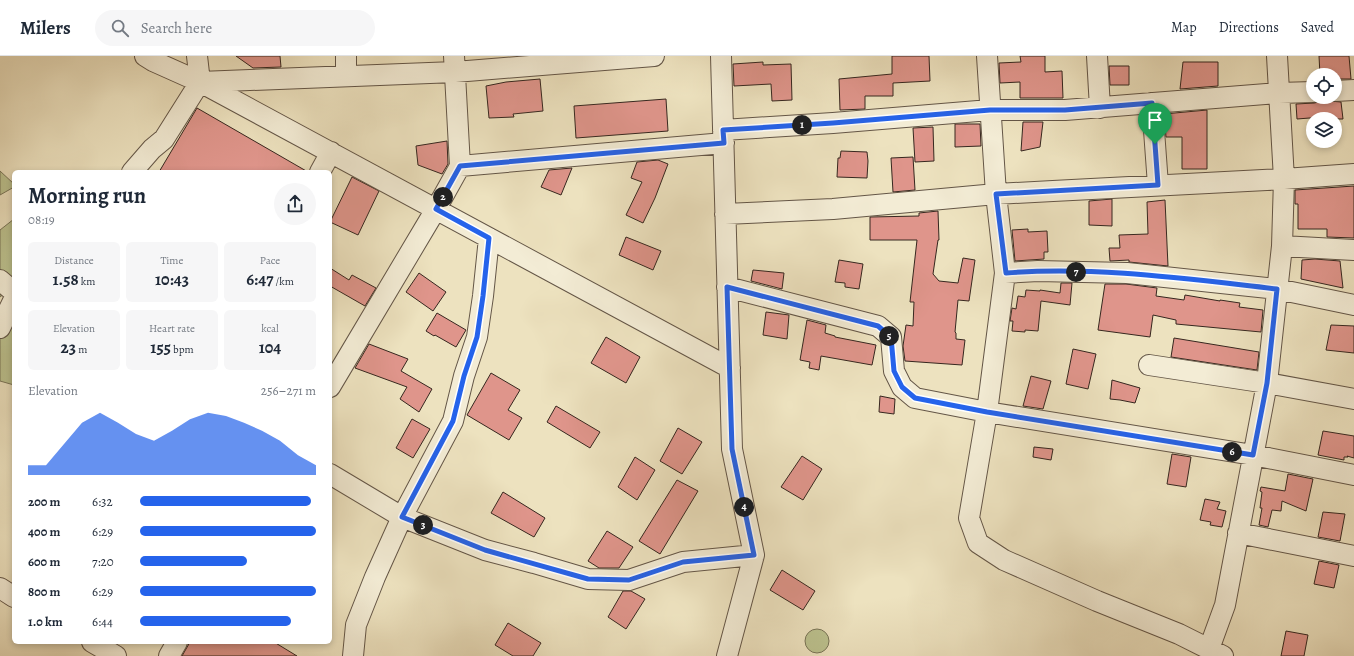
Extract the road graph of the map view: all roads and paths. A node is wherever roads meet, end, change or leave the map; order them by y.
1 (145, 56) edge
2 (198, 56) edge
3 (346, 56) edge
4 (654, 56) edge
5 (721, 56) edge
6 (987, 56) edge
7 (1097, 56) edge
8 (1277, 56) edge
9 (454, 64) edge
10 (346, 76) junction
11 (200, 82) junction
12 (1354, 90) edge
13 (1342, 91) edge
14 (1306, 92) edge
15 (1279, 93) junction
16 (1152, 103) junction
17 (1100, 108) junction
18 (990, 110) junction
19 (723, 137) junction
20 (331, 152) junction
21 (460, 166) junction
22 (134, 170) edge
23 (321, 170) edge
24 (1354, 174) edge
25 (1284, 179) junction
26 (1158, 185) junction
27 (996, 194) junction
28 (436, 209) junction
29 (725, 214) junction
30 (489, 238) junction
31 (1282, 246) junction
32 (1354, 250) edge
33 (1006, 273) junction
34 (0, 280) edge
35 (727, 287) junction
36 (1277, 289) junction
37 (12, 290) edge
38 (12, 303) edge
39 (1354, 305) edge
40 (0, 328) edge
41 (1149, 365) dead end
42 (730, 368) junction
43 (1267, 383) junction
44 (332, 384) edge
45 (1354, 399) edge
46 (987, 412) junction
47 (1253, 455) junction
48 (332, 475) edge
49 (1354, 475) edge
50 (402, 517) junction
51 (1238, 533) junction
52 (754, 555) junction
53 (1354, 556) edge
54 (0, 588) edge
55 (12, 596) edge
56 (95, 644) edge
57 (176, 644) edge
58 (1216, 652) edge
59 (116, 656) edge
60 (169, 656) edge
61 (353, 656) edge
62 (727, 656) edge

1 - 11 street
2 - 11 street
3 - 10 street
4 - 9 street
5 - 19 street
6 - 18 street
7 - 17 street
8 - 15 street
9 - 10 street
9 - 21 street
10 - 11 street
11 - 20 street
11 - 22 street
12 - 13 street
14 - 15 street
15 - 16 street
15 - 25 street
16 - 17 street
16 - 26 street
17 - 18 street
18 - 19 street
18 - 27 street
19 - 21 street
19 - 29 street
20 - 23 street
20 - 28 street
21 - 28 street
24 - 25 street
25 - 26 street
25 - 31 street
26 - 27 street
27 - 29 street
27 - 33 street
28 - 30 street
28 - 44 street
29 - 35 street
30 - 42 street
30 - 50 street
31 - 32 street
31 - 36 street
33 - 36 street
33 - 46 street
34 - 37 street
35 - 42 street
35 - 46 street
36 - 39 street
36 - 43 street
38 - 40 street
41 - 43 street
42 - 52 street
43 - 45 street
43 - 47 street
46 - 47 street
46 - 58 street
47 - 49 street
47 - 51 street
48 - 50 street
50 - 52 street
50 - 61 street
51 - 53 street
51 - 58 street
52 - 62 street
54 - 55 street
56 - 59 street
57 - 60 street

